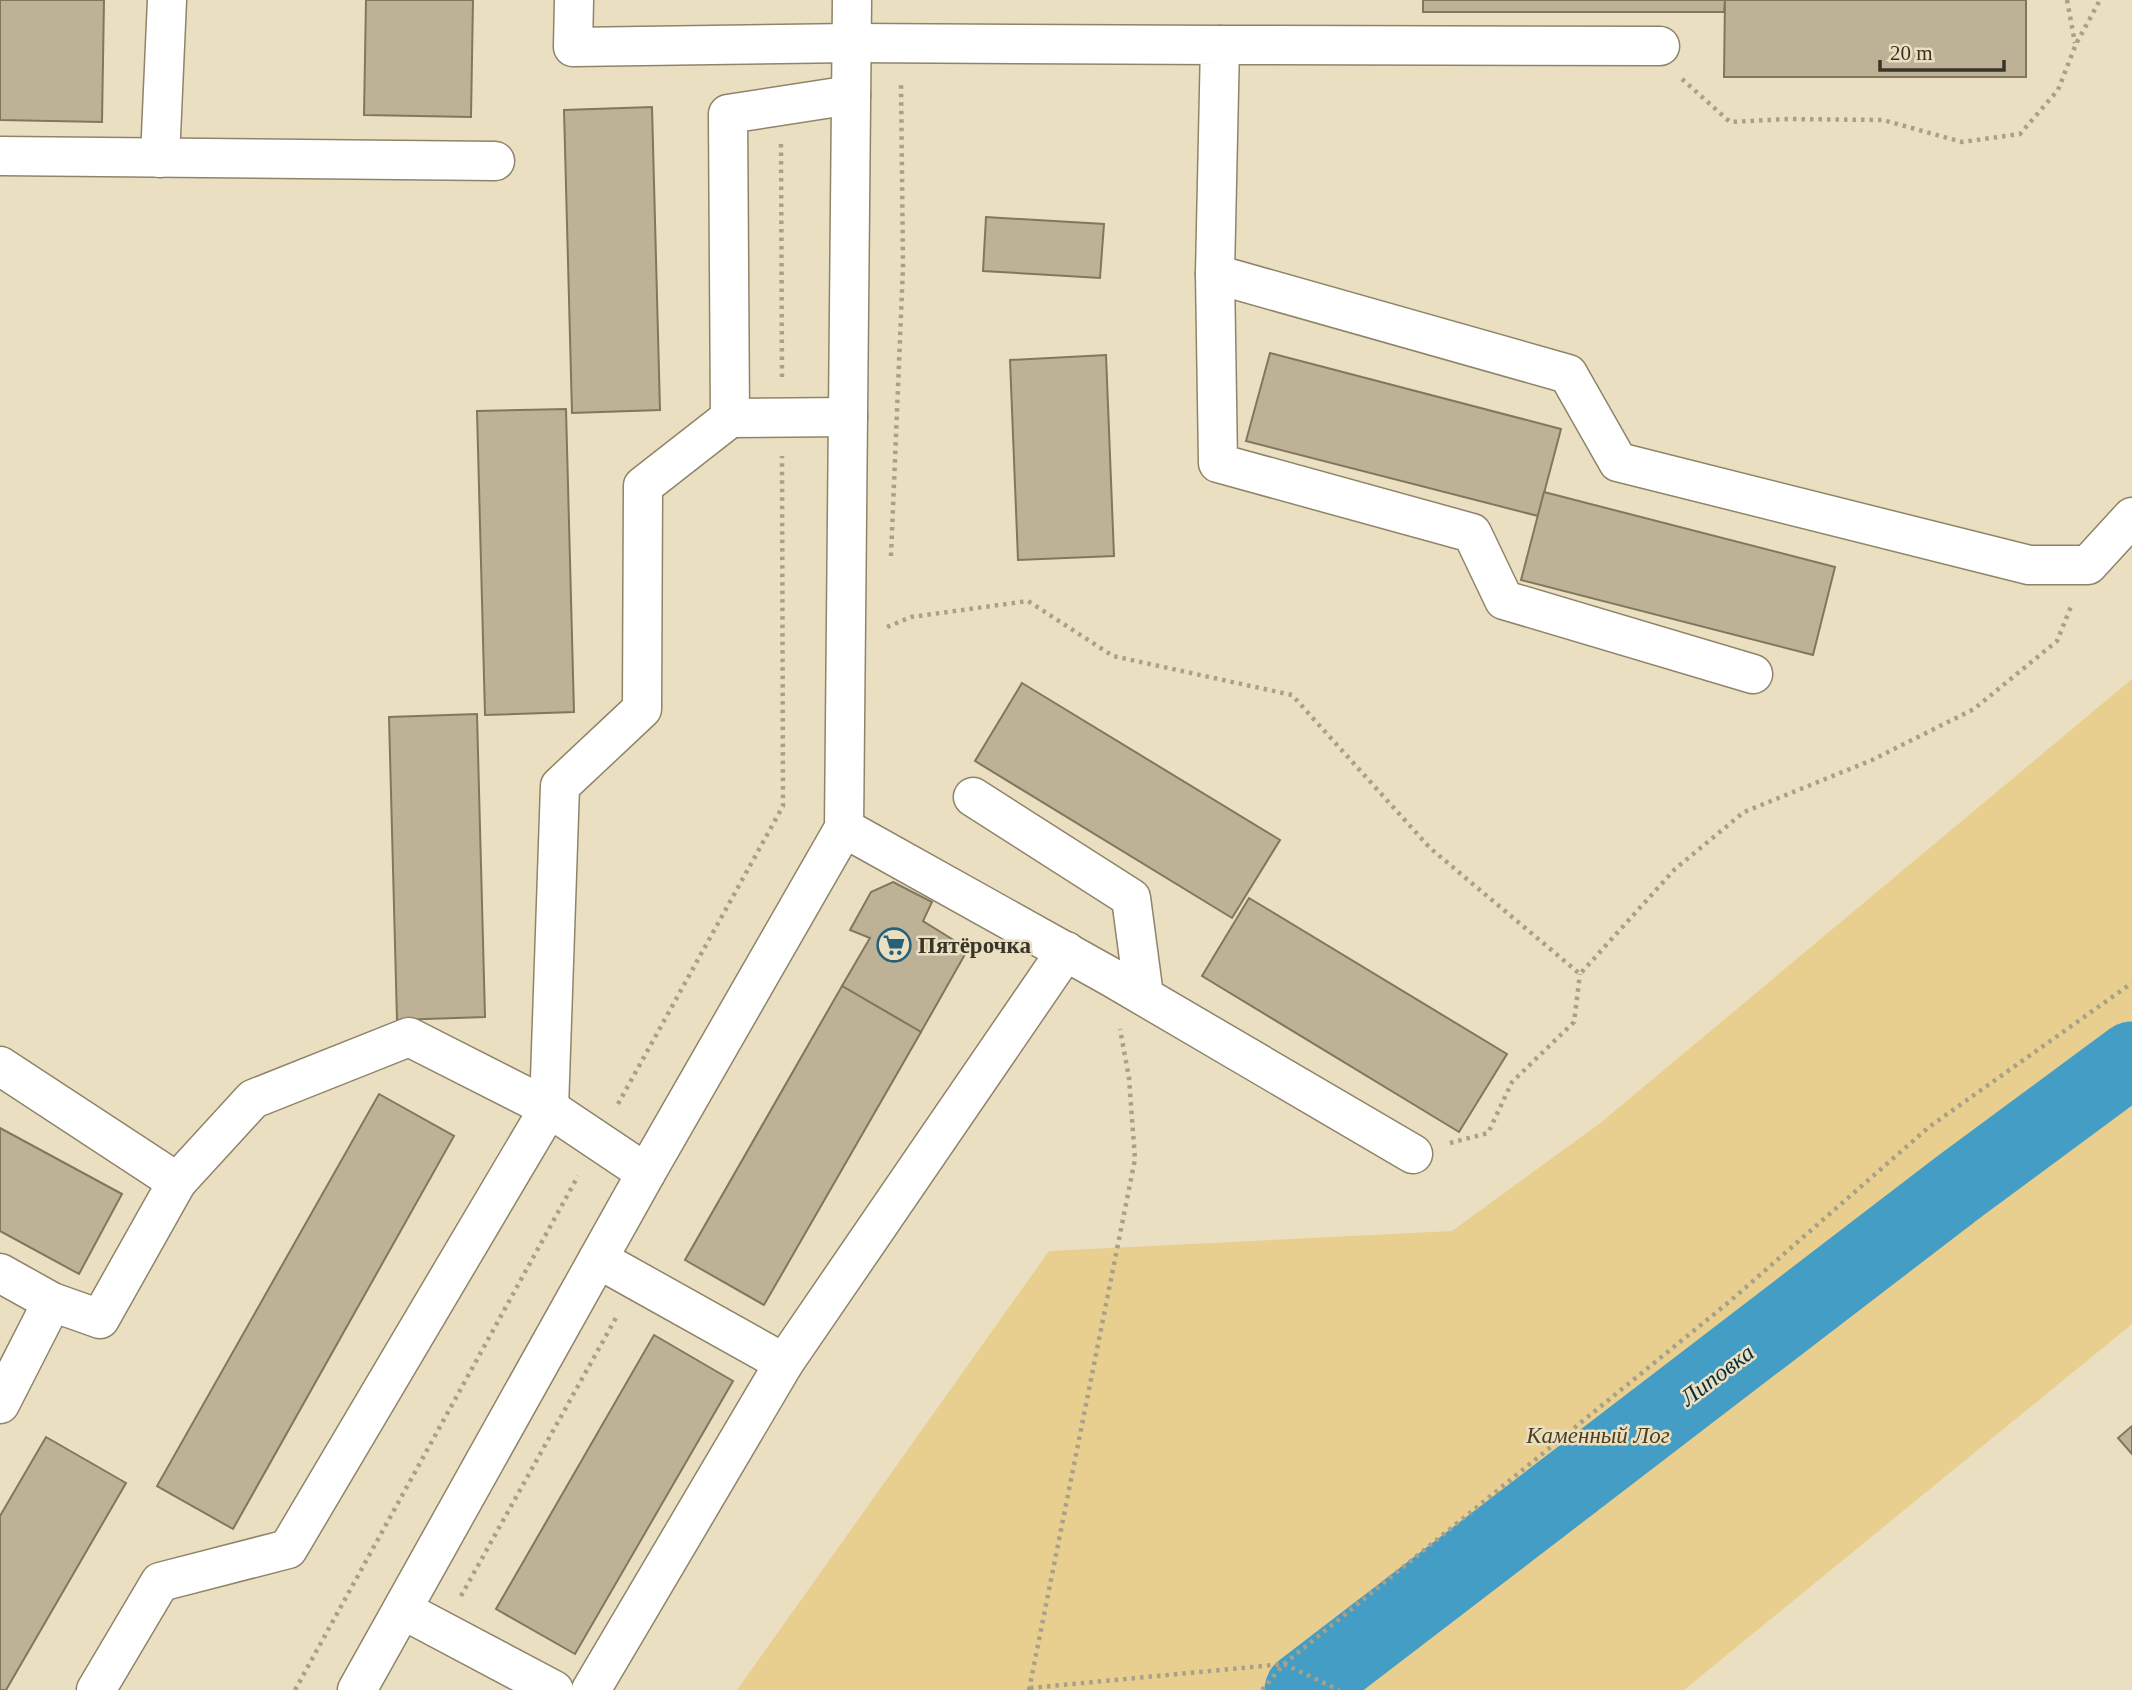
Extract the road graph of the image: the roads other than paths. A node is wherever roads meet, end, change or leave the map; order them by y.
1 (167, 0) edge
2 (574, 0) edge
3 (852, 0) edge
4 (852, 43) junction
5 (1220, 46) junction
6 (1660, 46) road end
7 (851, 95) junction
8 (0, 156) edge
9 (160, 158) junction
10 (495, 161) dead end
11 (1214, 274) junction
12 (848, 417) junction
13 (730, 418) junction
14 (2132, 517) edge
15 (1753, 674) dead end
16 (973, 797) dead end
17 (844, 828) junction
18 (1066, 951) junction
19 (1144, 996) junction
20 (0, 1066) edge
21 (549, 1108) junction
22 (1413, 1154) road end
23 (646, 1173) junction
24 (177, 1182) junction
25 (598, 1259) junction
26 (0, 1273) edge
27 (52, 1302) junction
28 (784, 1363) junction
29 (0, 1404) edge
30 (403, 1610) junction
31 (96, 1690) edge
32 (357, 1690) edge
33 (554, 1690) edge
34 (591, 1690) edge

1 - 9 street
2 - 4 street
3 - 4 street
4 - 5 street
4 - 7 street
5 - 6 street
5 - 11 street
7 - 12 street
7 - 13 street
8 - 9 street
9 - 10 street
11 - 14 street
11 - 15 street
12 - 13 street
12 - 17 street
13 - 21 street
16 - 19 street
17 - 18 street
17 - 23 street
18 - 19 street
18 - 28 street
19 - 22 street
20 - 24 street
21 - 23 street
21 - 24 street
21 - 31 street
23 - 25 street
24 - 27 street
25 - 28 street
25 - 30 street
26 - 27 street
27 - 29 street
28 - 34 street
30 - 32 street
30 - 33 street

